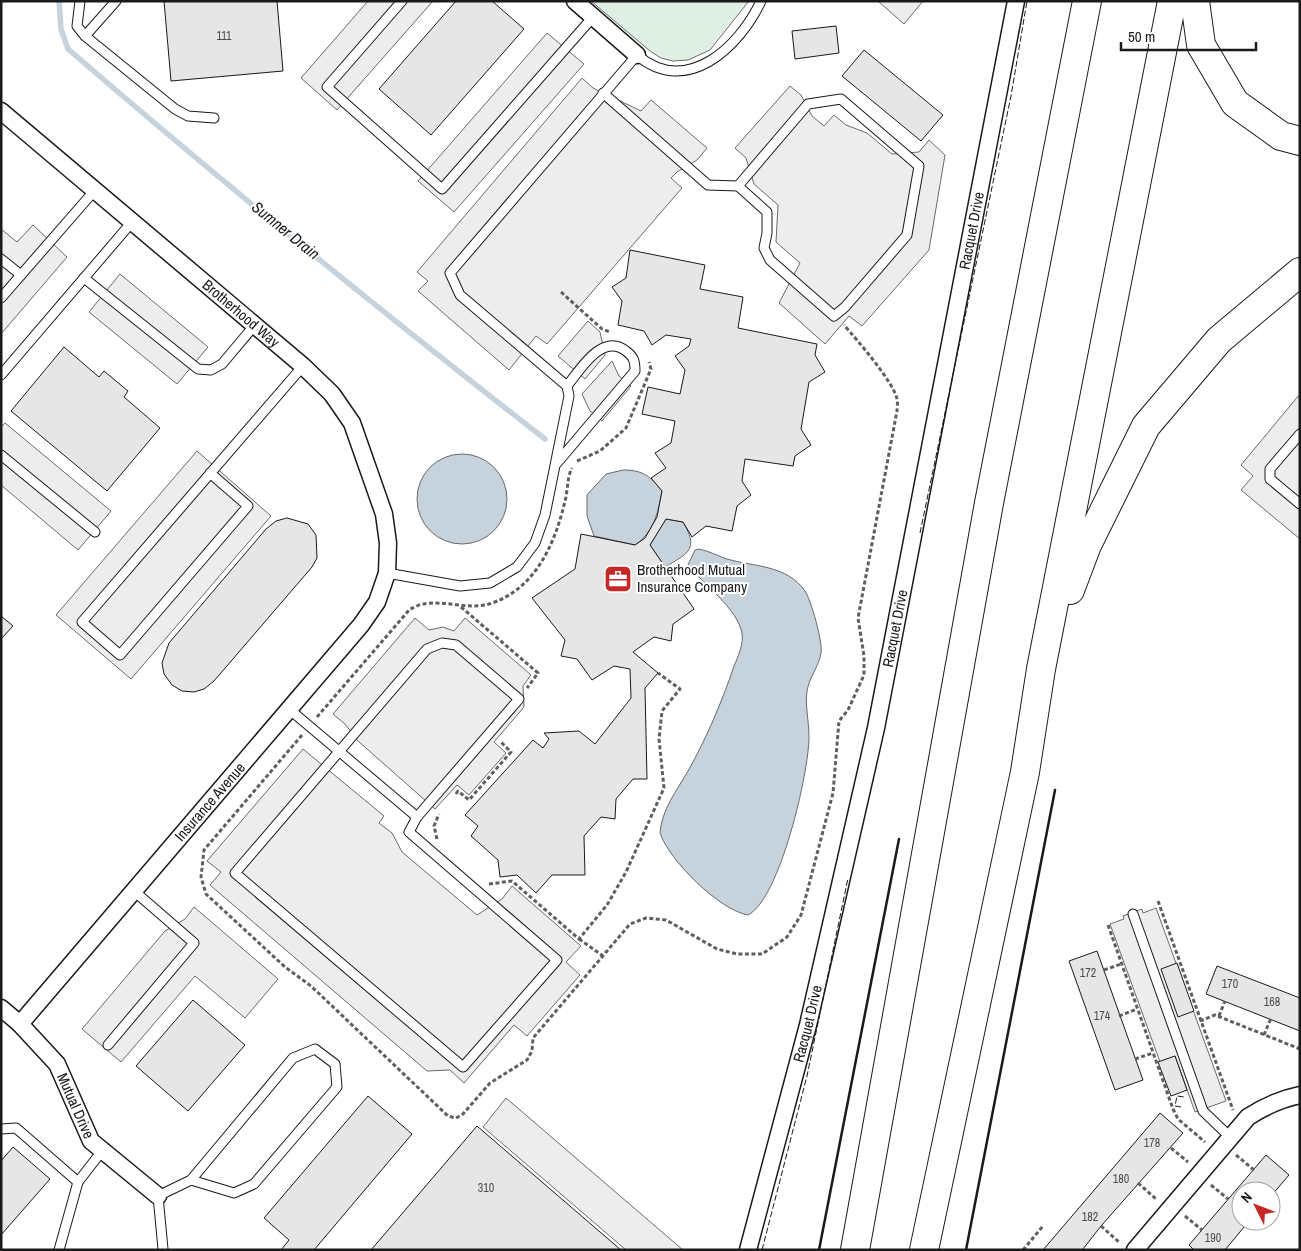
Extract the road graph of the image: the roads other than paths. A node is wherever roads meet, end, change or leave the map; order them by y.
1 (80, 1) edge
2 (116, 1) edge
3 (402, 1) edge
4 (574, 1) edge
5 (761, 1) edge
6 (1016, 1) edge
7 (1076, 1) edge
8 (1087, 1) edge
9 (1172, 1) edge
10 (1195, 1) edge
11 (593, 17) junction
12 (85, 36) junction
13 (637, 55) junction
14 (1073, 74) junction
15 (604, 93) junction
16 (1, 111) edge
17 (214, 118) dead end
18 (1300, 141) edge
19 (738, 186) junction
20 (95, 190) junction
21 (132, 222) junction
22 (1, 259) edge
23 (1300, 272) edge
24 (21, 275) junction
25 (84, 278) junction
26 (1, 298) edge
27 (254, 326) junction
28 (303, 366) junction
29 (1, 375) edge
30 (567, 386) junction
31 (1300, 434) edge
32 (1, 455) edge
33 (556, 464) junction
34 (210, 473) junction
35 (1300, 504) edge
36 (95, 532) dead end
37 (388, 573) junction
38 (1041, 669) junction
39 (289, 709) junction
40 (339, 752) junction
41 (417, 817) junction
42 (134, 891) junction
43 (1133, 914) dead end
44 (1, 1008) edge
45 (20, 1024) junction
46 (108, 1045) dead end
47 (1300, 1095) edge
48 (1, 1128) edge
49 (1230, 1138) junction
50 (102, 1151) junction
51 (191, 1180) junction
52 (78, 1182) junction
53 (158, 1196) junction
54 (58, 1250) edge
55 (163, 1250) edge
56 (748, 1250) edge
57 (855, 1250) edge
58 (924, 1250) edge
59 (1135, 1250) edge

1 - 12 lane
2 - 12 lane
3 - 11 lane
4 - 11 street
5 - 13 lane
6 - 56 street, Racquet Drive
7 - 14 highway
8 - 14 highway
9 - 38 highway
10 - 18 highway
11 - 13 street
12 - 17 lane
13 - 15 lane
14 - 57 highway
15 - 19 lane
15 - 30 lane
16 - 20 street, Brotherhood Way
19 - 19 lane
20 - 21 street, Brotherhood Way
20 - 24 lane
21 - 25 lane
21 - 27 street, Brotherhood Way
22 - 24 lane
23 - 38 highway
24 - 26 lane
25 - 27 lane
25 - 29 lane
27 - 28 street, Brotherhood Way
28 - 34 lane
28 - 37 street, Brotherhood Way
30 - 33 lane
30 - 33 lane
31 - 35 lane
32 - 36 lane
33 - 37 lane
34 - 34 lane
37 - 39 street, Insurance Avenue
38 - 58 highway
39 - 40 lane
39 - 42 street, Insurance Avenue
40 - 41 lane
40 - 41 lane
40 - 41 lane
42 - 45 street, Insurance Avenue
42 - 46 lane
43 - 49 lane
44 - 45 street, Mutual Drive
45 - 50 street, Mutual Drive
47 - 49 street
48 - 52 lane
49 - 59 street
50 - 52 lane
50 - 53 street, Mutual Drive
51 - 51 lane
51 - 53 lane
52 - 54 lane
53 - 55 lane

